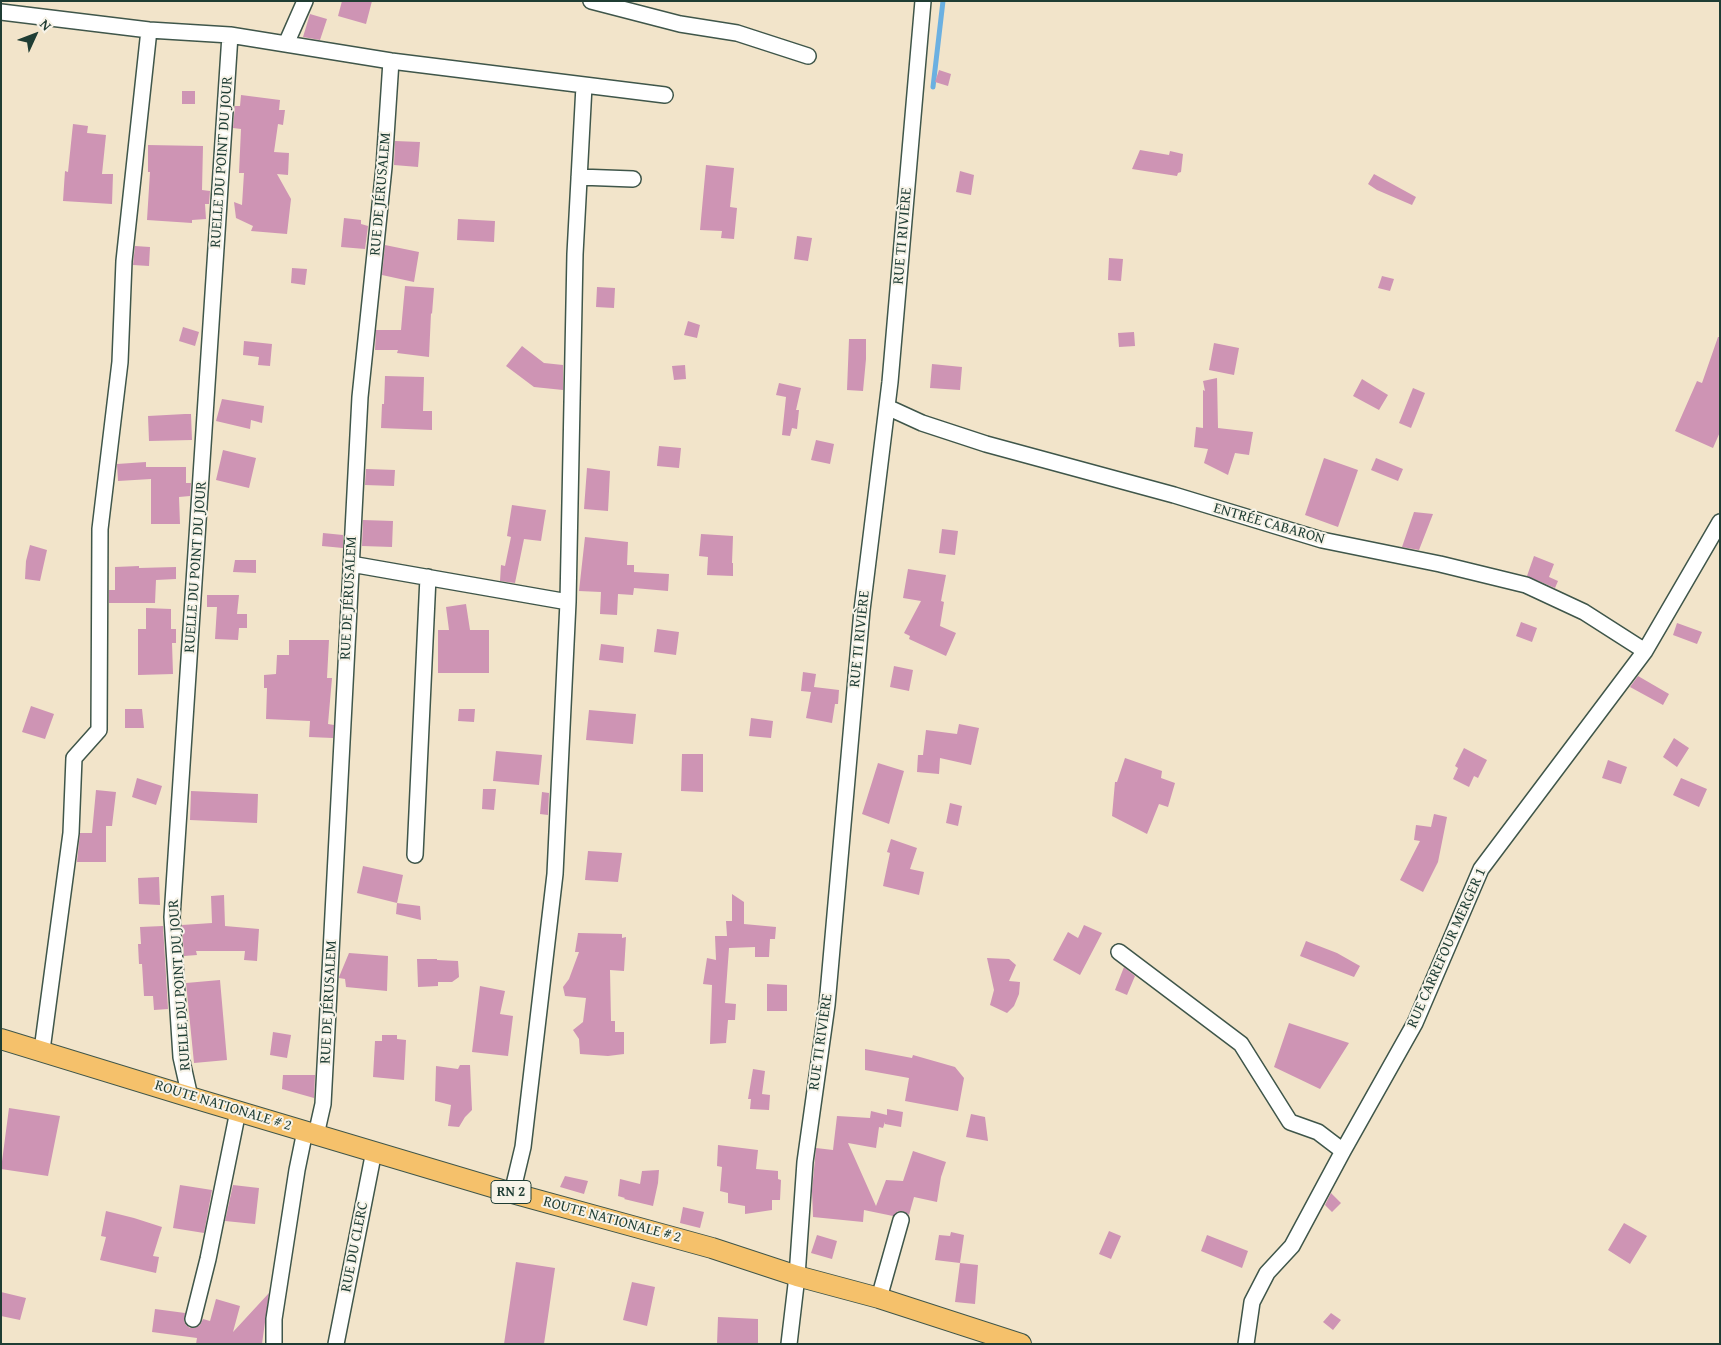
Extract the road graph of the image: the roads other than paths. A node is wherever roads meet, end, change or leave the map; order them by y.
1 (306, 1) edge
2 (591, 1) edge
3 (923, 1) edge
4 (1, 12) edge
5 (149, 30) junction
6 (230, 35) junction
7 (286, 44) junction
8 (808, 56) dead end
9 (391, 61) junction
10 (584, 86) junction
11 (665, 95) dead end
12 (579, 177) junction
13 (633, 179) dead end
14 (887, 407) junction
15 (1720, 522) edge
16 (351, 564) junction
17 (428, 577) junction
18 (568, 602) junction
19 (1645, 651) junction
20 (415, 855) dead end
21 (1119, 952) dead end
22 (1, 1039) edge
23 (42, 1050) junction
24 (190, 1097) junction
25 (238, 1111) junction
26 (311, 1133) junction
27 (374, 1151) junction
28 (1343, 1151) junction
29 (512, 1193) junction
30 (901, 1220) dead end
31 (797, 1276) junction
32 (879, 1298) junction
33 (193, 1319) dead end
34 (274, 1344) edge
35 (336, 1344) edge
36 (789, 1344) edge
37 (1021, 1344) edge
38 (1246, 1344) edge

1 - 7 street
2 - 8 street
3 - 14 street, RUE TI RIVIÈRE
4 - 5 street
5 - 6 street
5 - 23 street
6 - 7 street
6 - 24 street, RUELLE DU POINT DU JOUR
7 - 9 street
9 - 10 street
9 - 16 street, RUE DE JÉRUSALEM
10 - 11 street
10 - 12 street
12 - 13 street
12 - 18 street
14 - 19 street, ENTRÉE CABARON
14 - 31 street, RUE TI RIVIÈRE
15 - 19 street, RUE CARREFOUR MERGER 1
16 - 17 street
16 - 26 street, RUE DE JÉRUSALEM
17 - 18 street
17 - 20 street
18 - 29 street
19 - 28 street, RUE CARREFOUR MERGER 1
21 - 28 street
22 - 23 main road, ROUTE NATIONALE # 2 / RN 2
23 - 24 main road, ROUTE NATIONALE # 2 / RN 2
24 - 25 main road, ROUTE NATIONALE # 2 / RN 2
25 - 26 main road, ROUTE NATIONALE # 2 / RN 2
25 - 33 street
26 - 27 main road, ROUTE NATIONALE # 2 / RN 2
26 - 34 street, RUE DE JÉRUSALEM
27 - 29 main road, ROUTE NATIONALE # 2 / RN 2
27 - 35 street, RUE DU CLERC
28 - 38 street, RUE CARREFOUR MERGER 1
29 - 31 main road, ROUTE NATIONALE # 2 / RN 2
30 - 32 street
31 - 32 main road, ROUTE NATIONALE # 2 / RN 2
31 - 36 street, RUE TI RIVIÈRE
32 - 37 main road, ROUTE NATIONALE # 2 / RN 2

